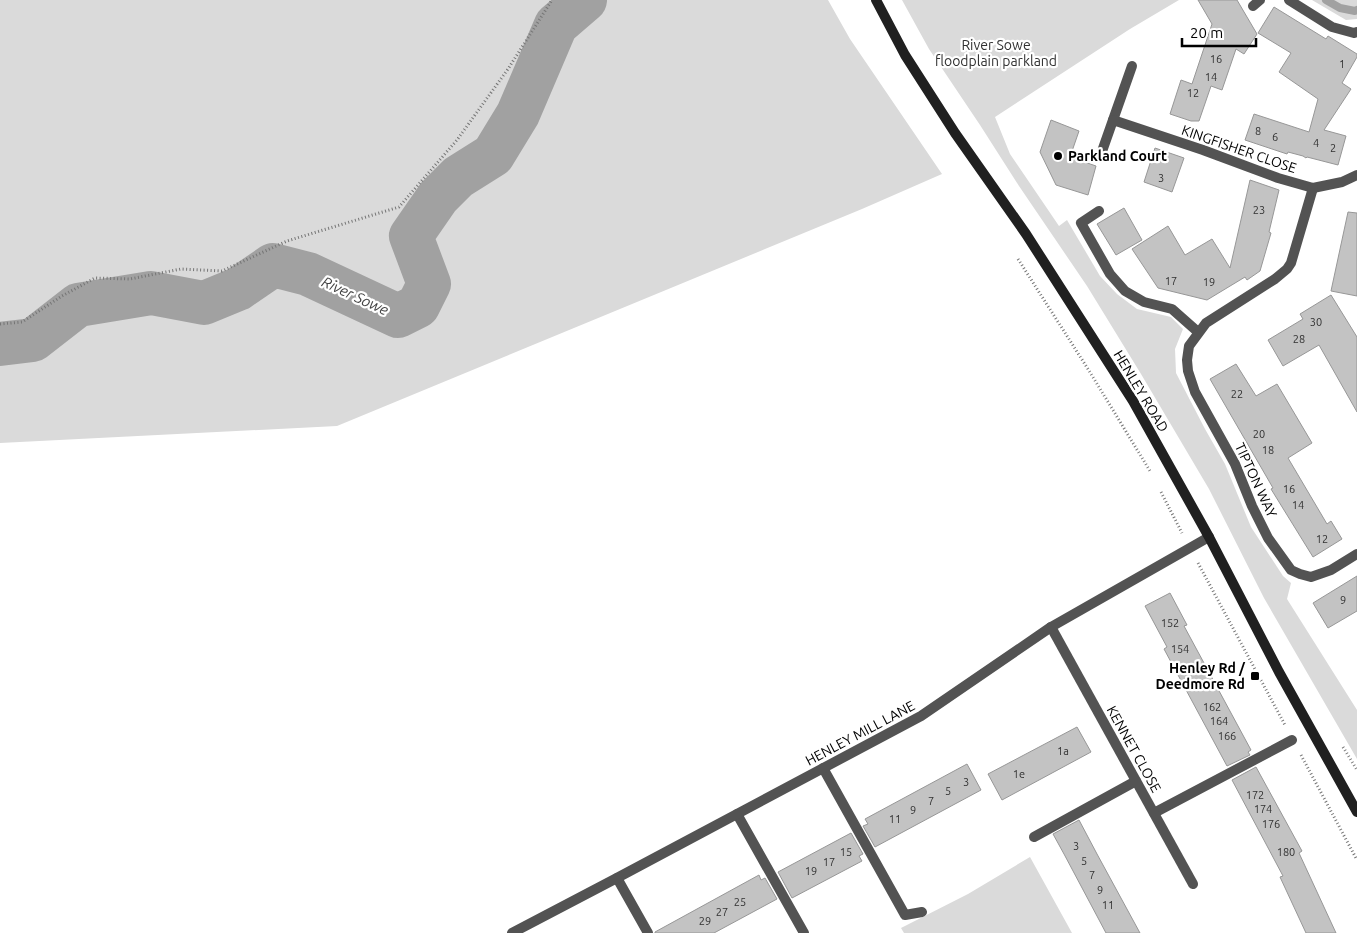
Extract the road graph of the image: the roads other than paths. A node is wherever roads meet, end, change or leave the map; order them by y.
1 (876, 0) edge
2 (1288, 0) edge
3 (1357, 32) edge
4 (1132, 66) dead end
5 (1113, 120) junction
6 (1100, 157) dead end
7 (1357, 174) edge
8 (1313, 188) junction
9 (1099, 211) dead end
10 (1198, 332) junction
11 (1210, 536) junction
12 (1357, 554) edge
13 (1051, 627) junction
14 (1292, 740) road end
15 (823, 768) junction
16 (1136, 781) junction
17 (1357, 812) edge
18 (1154, 813) junction
19 (737, 814) junction
20 (1034, 836) dead end
21 (617, 878) junction
22 (1193, 884) dead end
23 (922, 912) dead end
24 (512, 933) edge
25 (648, 933) edge
26 (804, 933) edge

1 - 11 main road, HENLEY ROAD
2 - 3 street
4 - 5 street
5 - 6 street
5 - 8 street, KINGFISHER CLOSE
7 - 8 street, KINGFISHER CLOSE
8 - 10 street, TIPTON WAY
9 - 10 street
10 - 12 street, TIPTON WAY
11 - 13 street, HENLEY MILL LANE
11 - 17 main road, HENLEY ROAD
13 - 15 street, HENLEY MILL LANE
13 - 16 street, KENNET CLOSE
14 - 18 street
15 - 19 street, HENLEY MILL LANE
15 - 23 street
16 - 18 street, KENNET CLOSE
16 - 20 street
18 - 22 street, KENNET CLOSE
19 - 21 street, HENLEY MILL LANE
19 - 26 street
21 - 24 street, HENLEY MILL LANE
21 - 25 street

